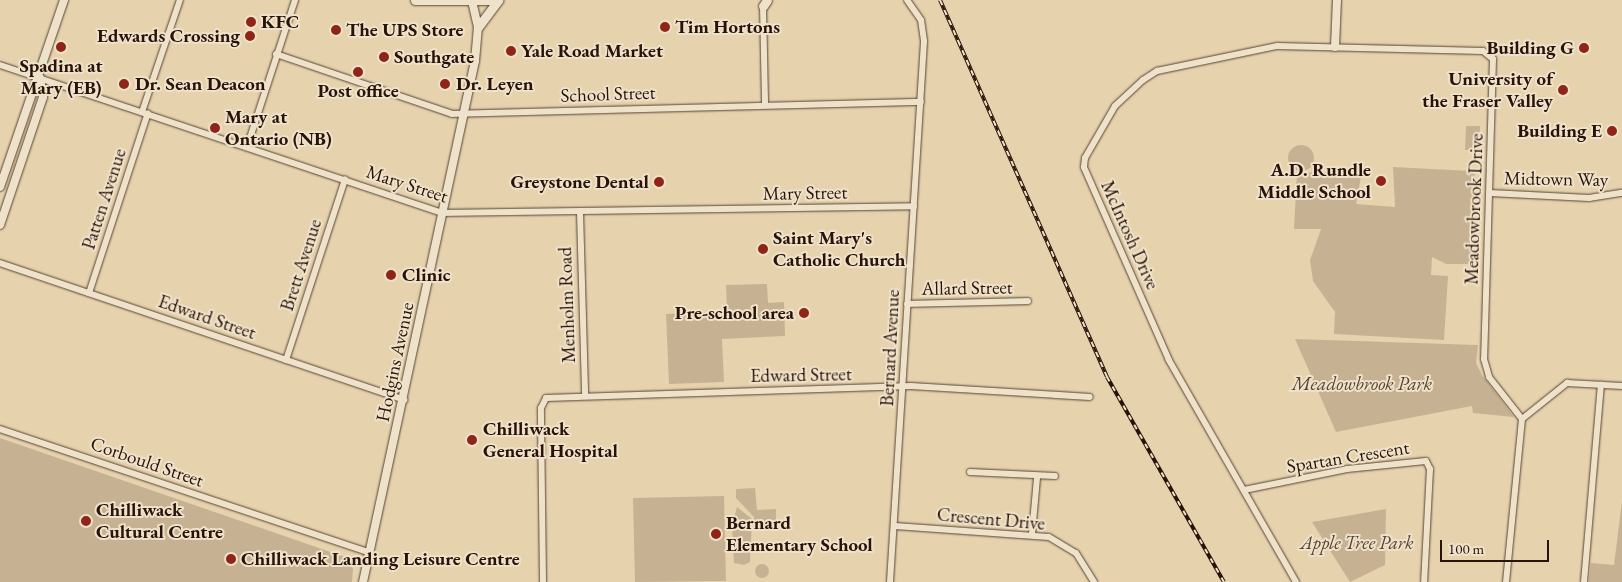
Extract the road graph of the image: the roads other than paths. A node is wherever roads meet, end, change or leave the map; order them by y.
1 (64, 0) edge
2 (180, 0) edge
3 (295, 0) edge
4 (415, 0) edge
5 (472, 0) edge
6 (498, 0) edge
7 (907, 0) edge
8 (1337, 0) edge
9 (764, 2) edge
10 (478, 27) junction
11 (1335, 47) junction
12 (276, 54) junction
13 (0, 65) edge
14 (40, 78) junction
15 (921, 102) junction
16 (765, 105) junction
17 (145, 112) junction
18 (465, 114) junction
19 (247, 147) junction
20 (345, 179) junction
21 (0, 187) edge
22 (1490, 193) junction
23 (1622, 193) edge
24 (914, 206) junction
25 (580, 212) junction
26 (442, 213) junction
27 (0, 225) edge
28 (0, 263) edge
29 (89, 293) junction
30 (1028, 301) dead end
31 (907, 304) junction
32 (286, 360) junction
33 (1601, 385) junction
34 (1622, 386) edge
35 (902, 387) junction
36 (585, 396) junction
37 (1090, 397) dead end
38 (404, 400) junction
39 (1522, 419) junction
40 (0, 429) edge
41 (970, 472) dead end
42 (1055, 476) dead end
43 (1037, 478) junction
44 (1244, 490) junction
45 (895, 526) junction
46 (1032, 534) junction
47 (370, 553) junction
48 (363, 582) edge
49 (543, 582) edge
50 (890, 582) edge
51 (1094, 582) edge
52 (1296, 582) edge
53 (1424, 582) edge
54 (1506, 582) edge
55 (1584, 582) edge

1 - 14 street
2 - 17 street, Patten Avenue
3 - 12 street
4 - 5 main road
5 - 6 main road
5 - 10 street, Hodgins Avenue
6 - 10 main road
7 - 15 street, Bernard Avenue
8 - 11 street
9 - 16 street
10 - 18 street, Hodgins Avenue
11 - 22 street, Meadowbrook Drive
11 - 44 street, McIntosh Drive
12 - 18 street, School Street
12 - 19 street
13 - 14 street, Mary Street
14 - 17 street, Mary Street
14 - 21 street
14 - 27 street
15 - 16 street, School Street
15 - 24 street, Bernard Avenue
16 - 18 street, School Street
17 - 19 street, Mary Street
17 - 29 street, Patten Avenue
18 - 26 street, Hodgins Avenue
19 - 20 street, Mary Street
20 - 26 street, Mary Street
20 - 32 street, Brett Avenue
22 - 23 street, Midtown Way
22 - 39 street, Meadowbrook Drive
24 - 25 street, Mary Street
24 - 31 street, Bernard Avenue
25 - 26 street, Mary Street
25 - 36 street, Menholm Road
26 - 38 street, Hodgins Avenue
28 - 29 street, Edward Street
29 - 32 street, Edward Street
30 - 31 street, Allard Street
31 - 35 street, Bernard Avenue
32 - 38 street, Edward Street
33 - 34 street
33 - 39 street
33 - 55 street
35 - 36 street, Edward Street
35 - 37 street, Edward Street
35 - 45 street, Bernard Avenue
36 - 49 street, Edward Street
38 - 47 street, Hodgins Avenue
39 - 54 street
40 - 47 street, Corbould Street
41 - 43 street
42 - 43 street
43 - 46 street
44 - 52 street, McIntosh Drive
44 - 53 street, Spartan Crescent
45 - 46 street, Crescent Drive
45 - 50 street, Bernard Avenue
46 - 51 street, Crescent Drive
47 - 48 street, Hodgins Avenue

